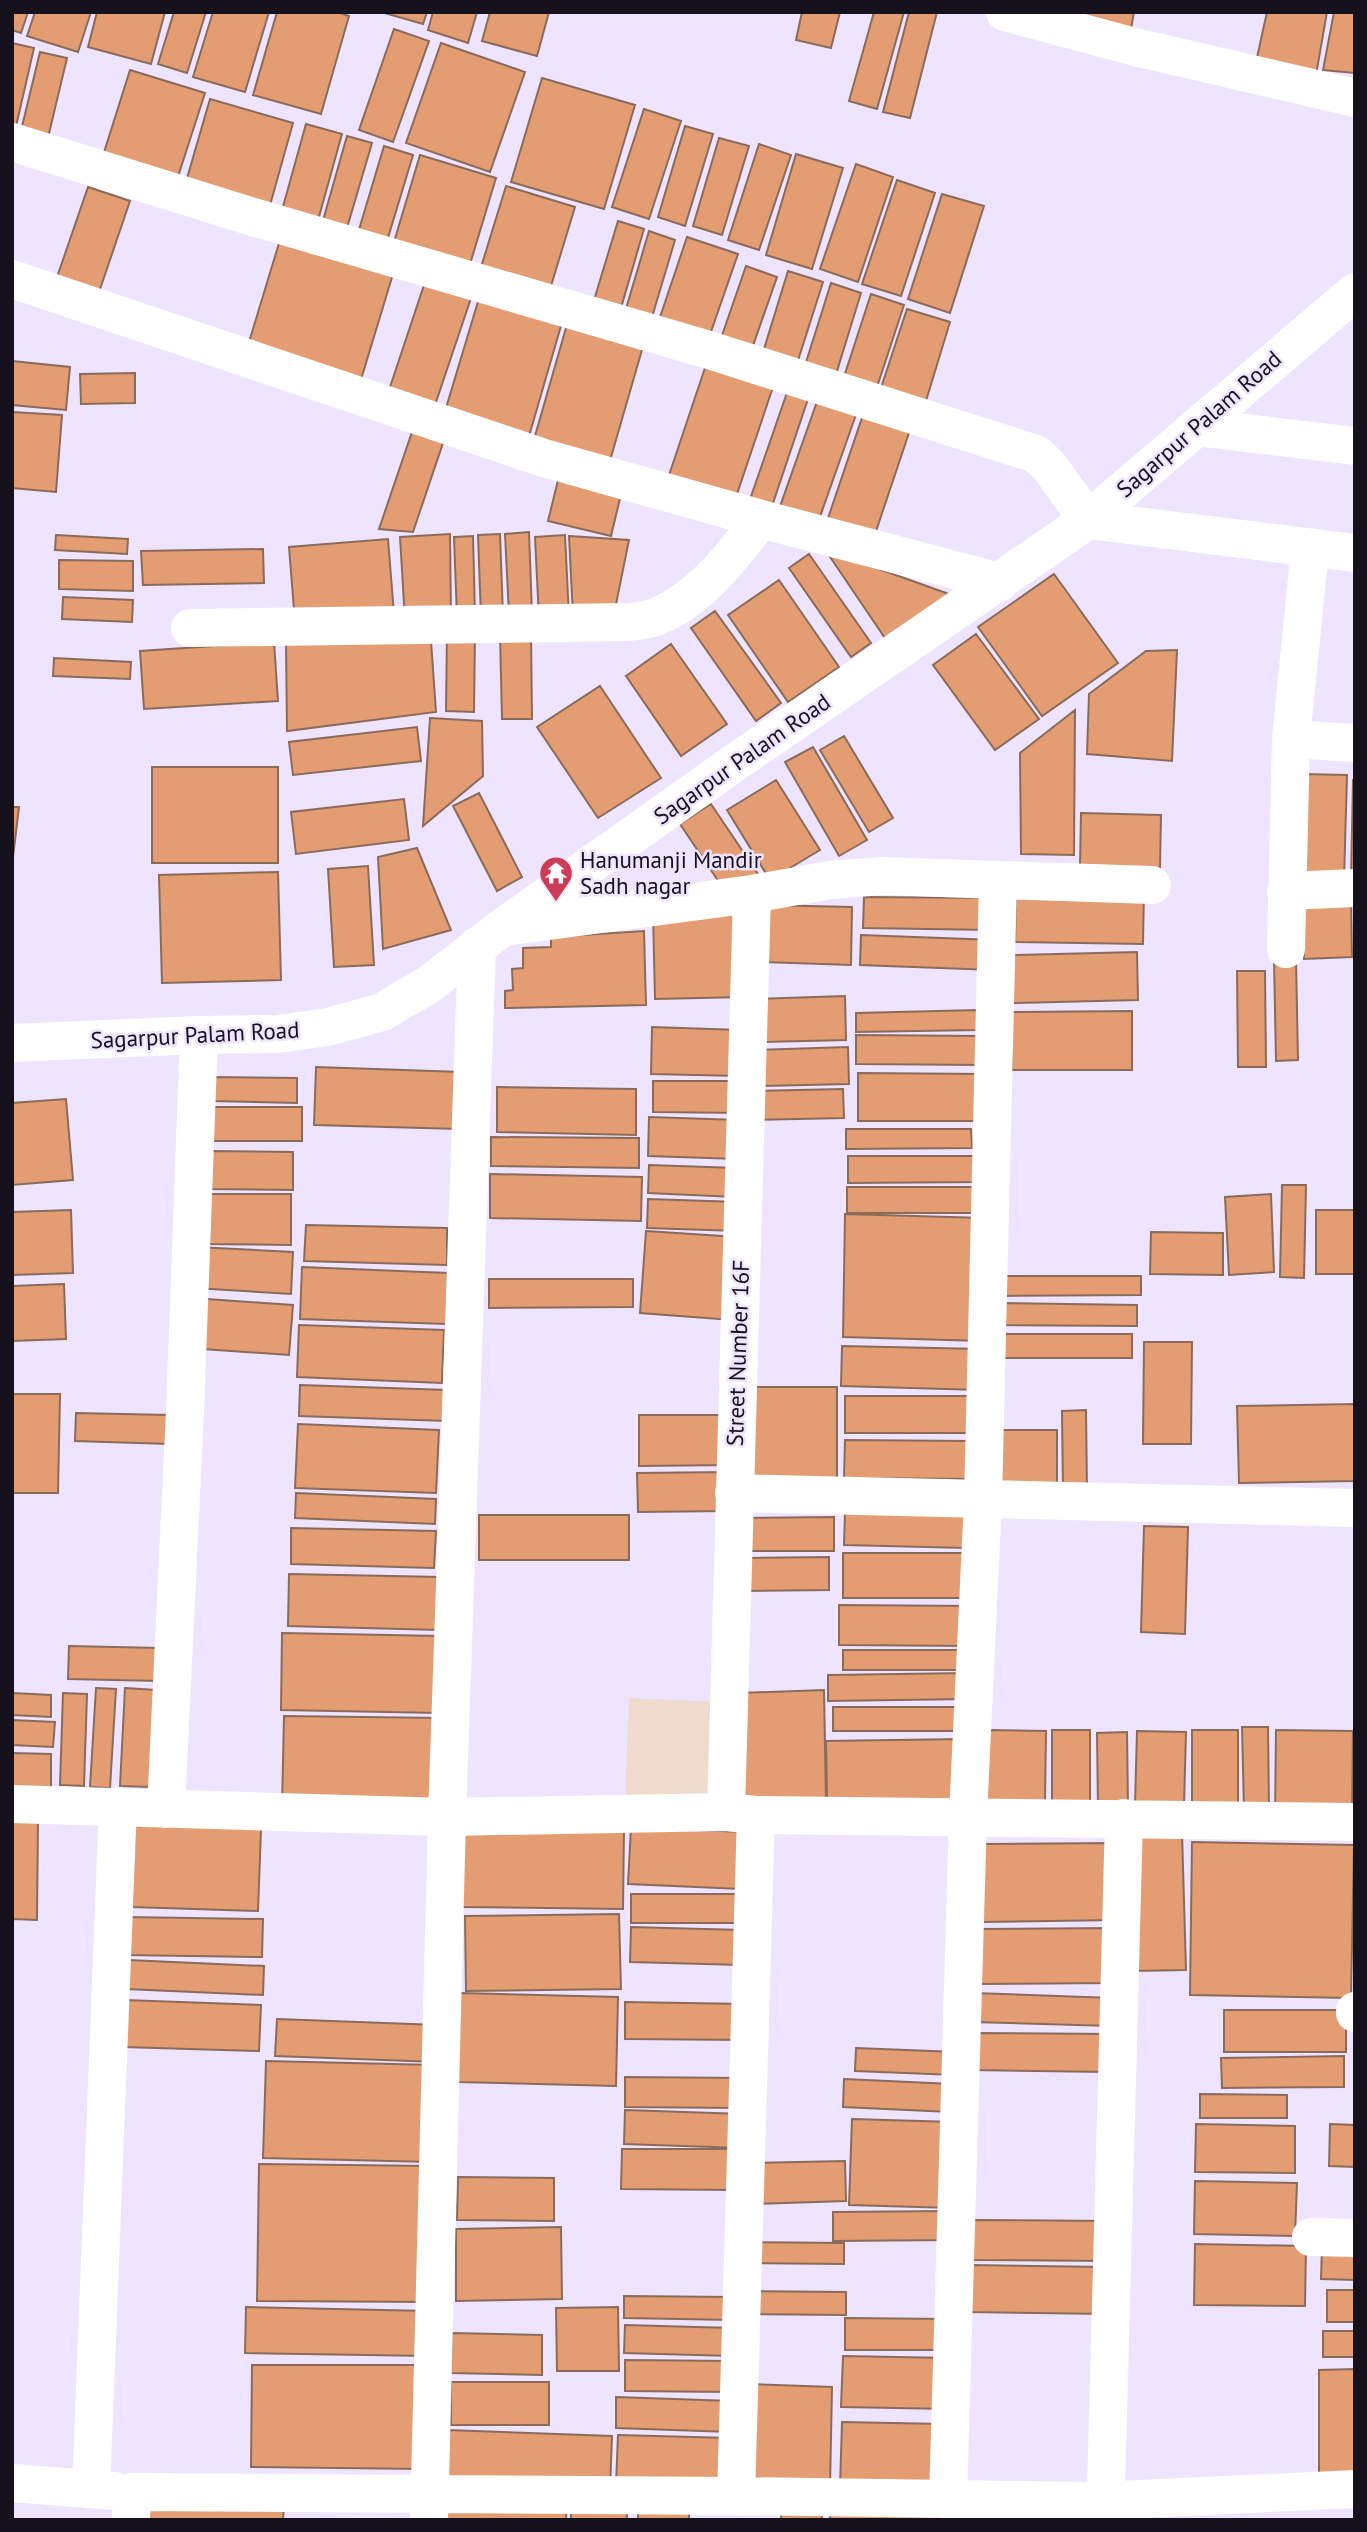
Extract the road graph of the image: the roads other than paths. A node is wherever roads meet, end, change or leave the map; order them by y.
1 (1005, 12) edge
2 (1355, 98) edge
3 (12, 142) edge
4 (12, 279) edge
5 (1348, 303) edge
6 (1195, 426) junction
7 (1355, 446) edge
8 (761, 519) junction
9 (1088, 520) junction
10 (1310, 548) junction
11 (1355, 553) edge
12 (1000, 582) junction
13 (190, 628) dead end
14 (1291, 739) junction
15 (1355, 743) edge
16 (998, 880) junction
17 (1152, 885) dead end
18 (1355, 888) edge
19 (1286, 891) junction
20 (752, 894) junction
21 (490, 937) junction
22 (1286, 949) dead end
23 (199, 1035) junction
24 (12, 1043) edge
25 (734, 1493) junction
26 (984, 1500) junction
27 (1355, 1508) edge
28 (12, 1804) edge
29 (118, 1807) junction
30 (166, 1809) junction
31 (741, 1813) junction
32 (968, 1816) junction
33 (447, 1817) junction
34 (1124, 1818) junction
35 (1355, 1822) edge
36 (1311, 2237) dead end
37 (1355, 2238) edge
38 (12, 2483) edge
39 (91, 2489) junction
40 (1355, 2489) edge
41 (736, 2496) junction
42 (948, 2500) junction
43 (1101, 2500) junction
44 (131, 2506) edge
45 (288, 2506) edge
46 (430, 2506) edge

1 - 2 street
3 - 9 street
4 - 8 street
5 - 6 street, Sagarpur Palam Road
6 - 7 street
6 - 9 street, Sagarpur Palam Road
8 - 12 street
8 - 13 street
9 - 10 street
9 - 12 street, Sagarpur Palam Road
10 - 11 street
10 - 14 street
12 - 21 street, Sagarpur Palam Road
14 - 15 street
14 - 19 street
16 - 17 street
16 - 20 street
16 - 26 street
18 - 19 street
19 - 22 street
20 - 21 street
20 - 25 street, Street Number 16F
21 - 23 street, Sagarpur Palam Road
21 - 33 street
23 - 24 street, Sagarpur Palam Road
23 - 30 street
25 - 26 street
25 - 31 street, Street Number 16F
26 - 27 street
26 - 32 street
28 - 29 street
29 - 30 street
29 - 39 street
30 - 33 street
31 - 32 street
31 - 33 street
31 - 41 street, Street Number 16F
32 - 34 street
32 - 42 street
33 - 46 street
34 - 35 street
34 - 43 street
36 - 37 street
38 - 39 street
39 - 44 street
40 - 43 street
41 - 42 street
41 - 46 street
42 - 43 street
44 - 45 street
45 - 46 street

